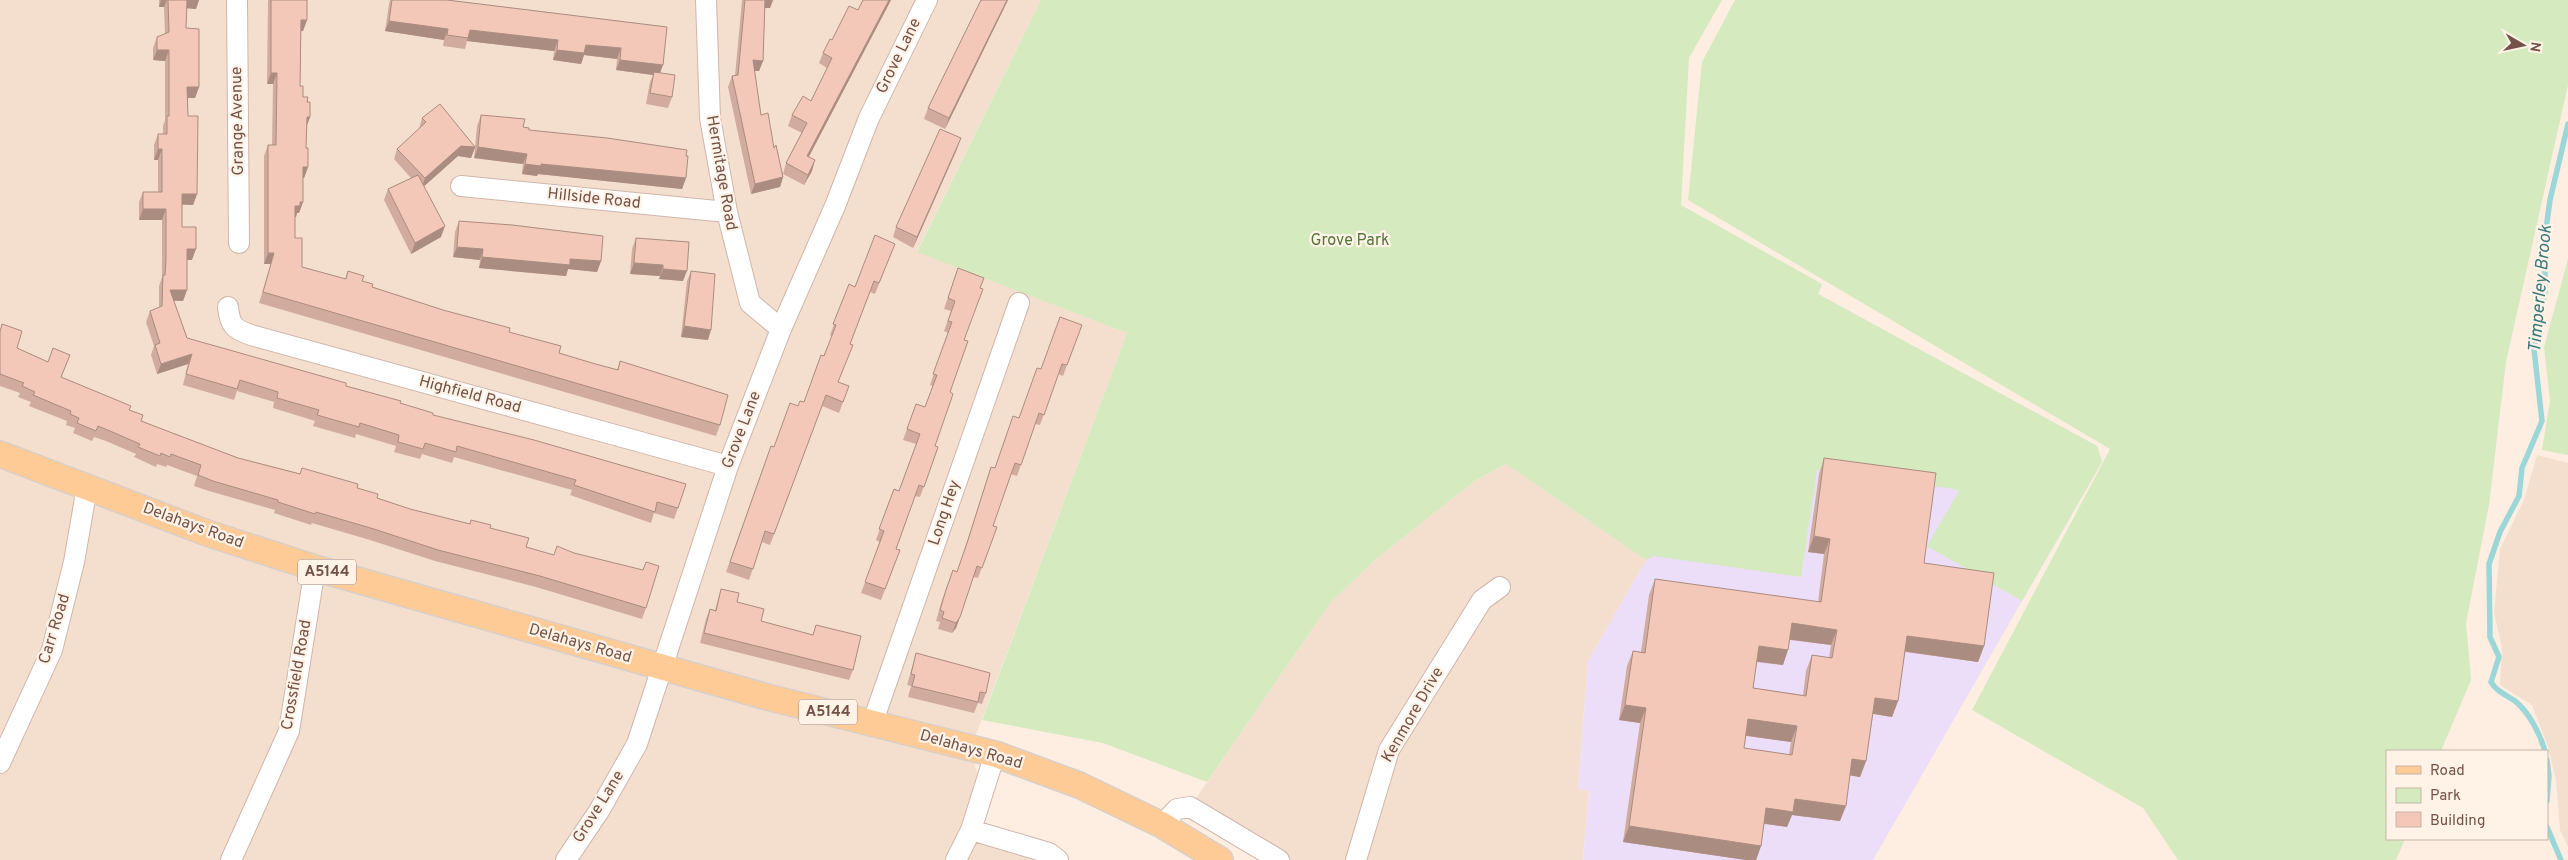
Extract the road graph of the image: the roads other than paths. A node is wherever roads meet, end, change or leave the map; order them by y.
1 (237, 0) edge
2 (706, 0) edge
3 (927, 0) edge
4 (461, 186) dead end
5 (727, 212) junction
6 (239, 243) dead end
7 (1019, 303) dead end
8 (228, 308) dead end
9 (781, 329) junction
10 (0, 454) edge
11 (728, 466) junction
12 (87, 487) junction
13 (315, 568) junction
14 (1500, 587) dead end
15 (662, 668) junction
16 (872, 724) junction
17 (995, 754) junction
18 (0, 763) edge
19 (1162, 825) junction
20 (970, 830) junction
21 (231, 860) edge
22 (566, 860) edge
23 (956, 860) edge
24 (1058, 860) edge
25 (1220, 860) edge
26 (1279, 860) edge
27 (1356, 860) edge

1 - 6 street, Grange Avenue
2 - 5 street, Hermitage Road
3 - 9 street, Grove Lane
4 - 5 street, Hillside Road
5 - 9 street, Hermitage Road
7 - 16 street, Long Hey
8 - 11 street, Highfield Road
9 - 11 street, Grove Lane
10 - 12 main road, Delahays Road / A5144
11 - 15 street, Grove Lane
12 - 13 main road, Delahays Road / A5144
12 - 18 street, Carr Road
13 - 15 main road, Delahays Road / A5144
13 - 21 street, Crossfield Road
14 - 27 street, Kenmore Drive
15 - 16 main road, Delahays Road / A5144
15 - 22 street, Grove Lane
16 - 17 main road, Delahays Road / A5144
17 - 19 main road, Delahays Road / A5144
17 - 20 street
19 - 25 main road, Delahays Road / A5144
19 - 26 street
20 - 23 street
20 - 24 street

